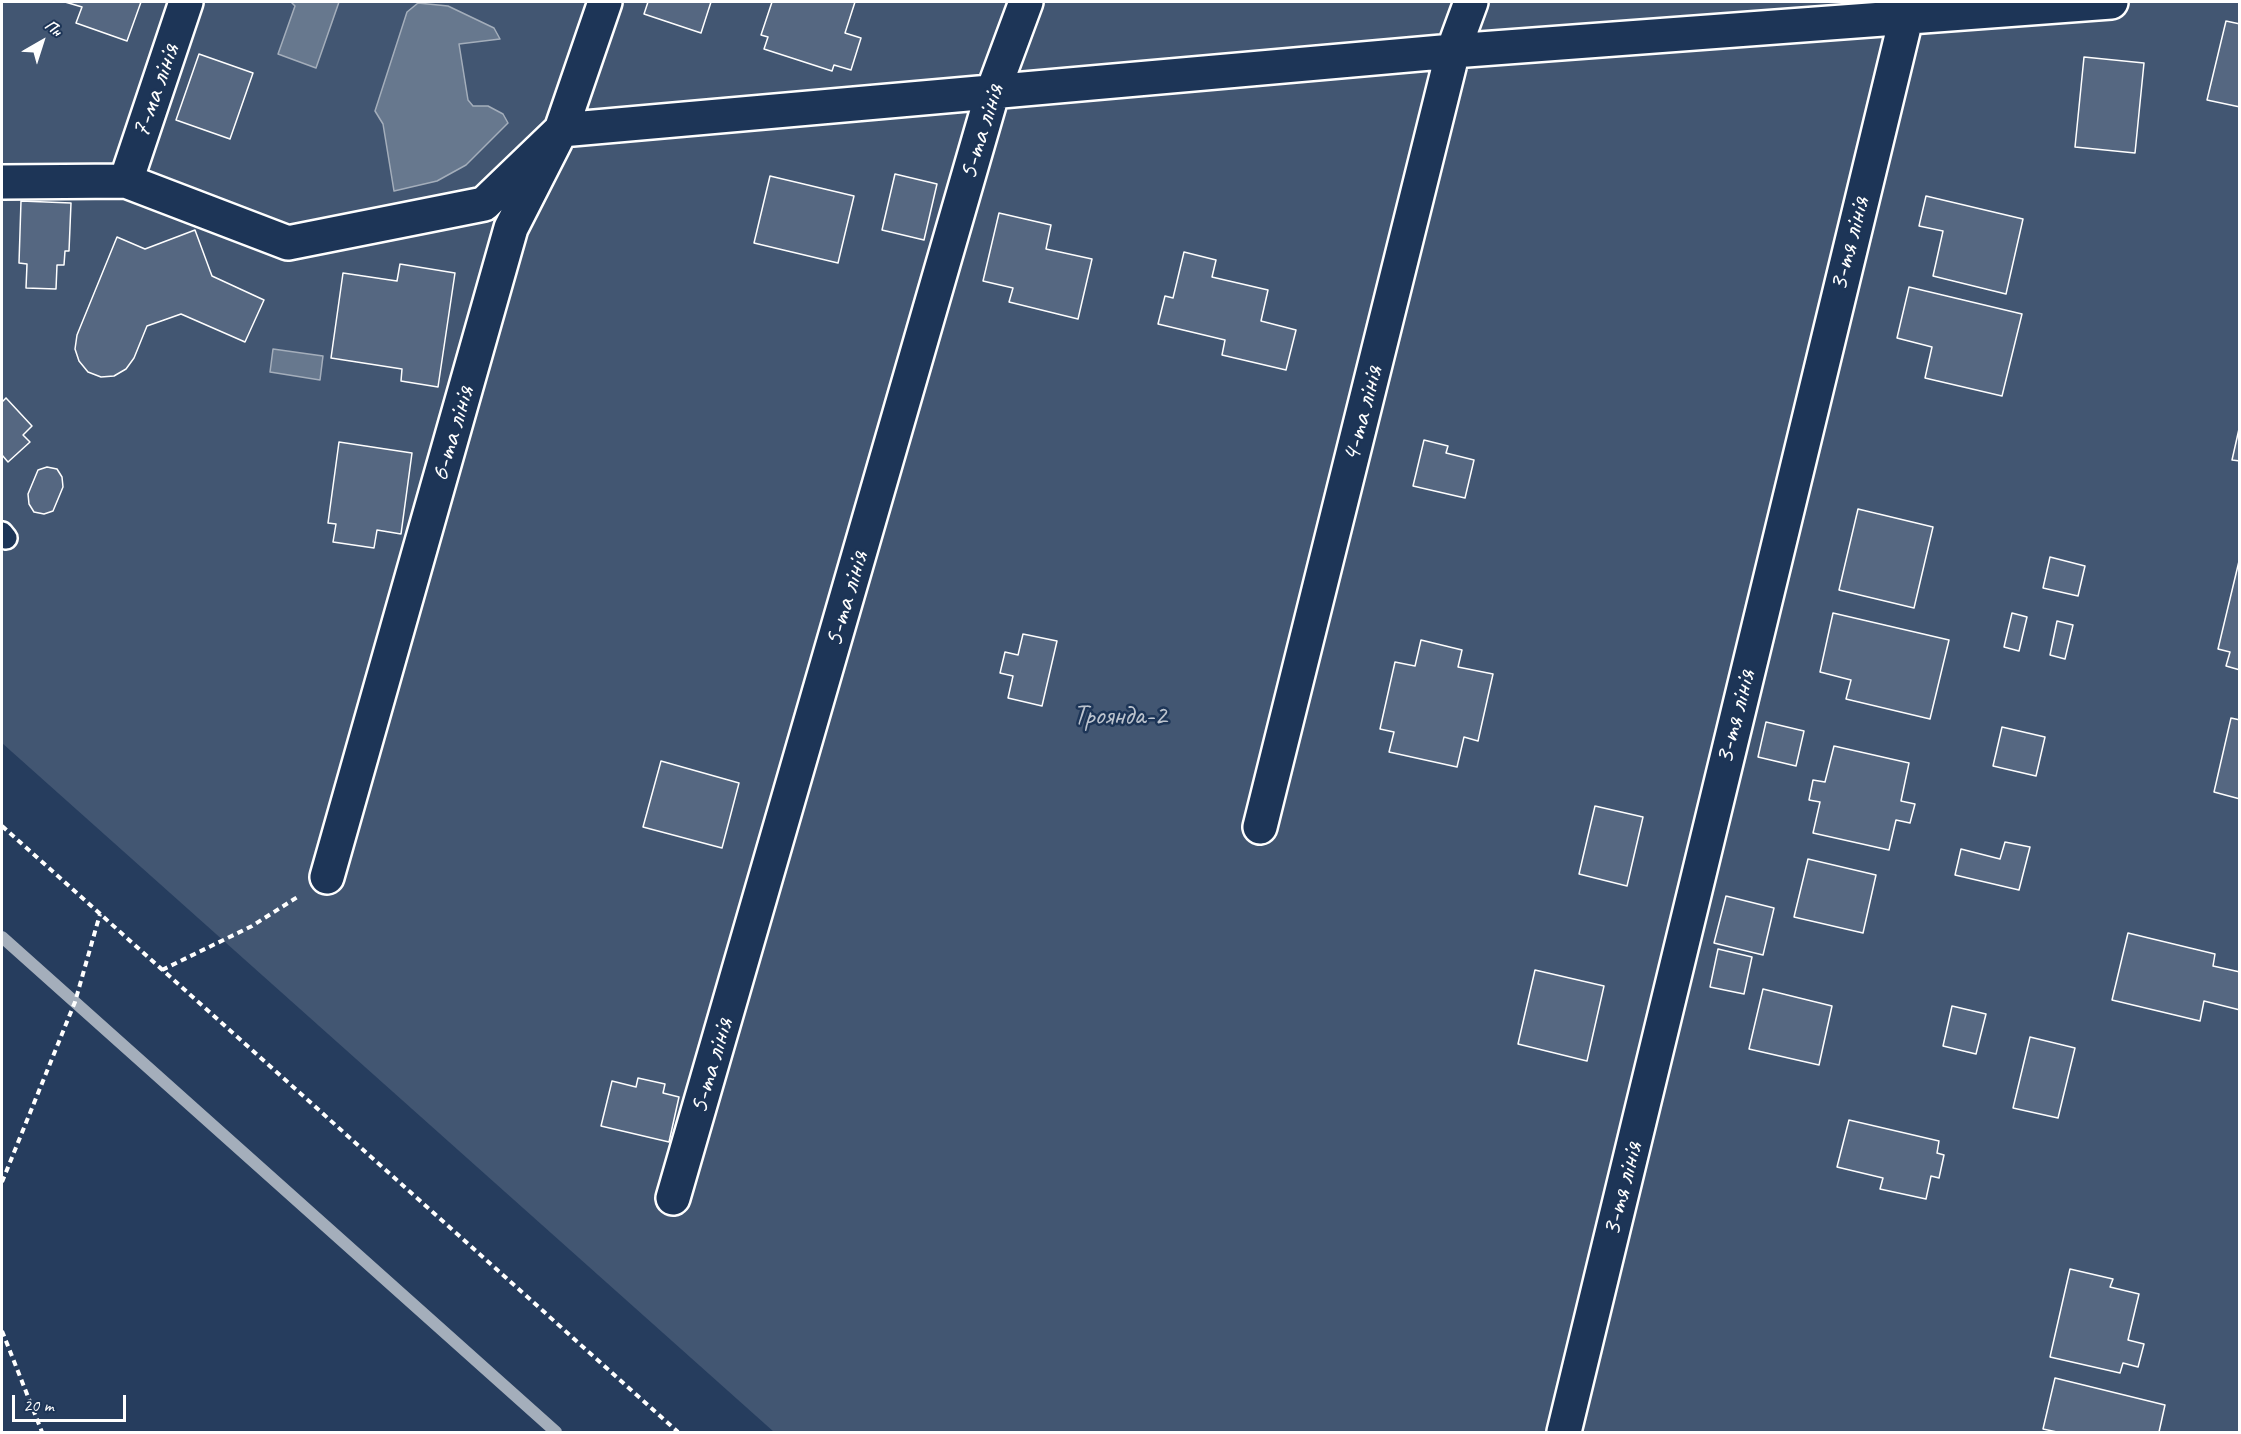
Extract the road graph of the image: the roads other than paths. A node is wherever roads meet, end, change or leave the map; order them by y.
1 (186, 2) edge
2 (605, 2) edge
3 (1026, 2) edge
4 (1470, 2) edge
5 (2110, 2) edge
6 (1907, 10) edge
7 (1453, 51) junction
8 (993, 91) junction
9 (561, 130) junction
10 (126, 181) junction
11 (2, 182) edge
12 (1260, 827) dead end
13 (327, 878) road end
14 (674, 1198) dead end
15 (1564, 1432) edge

1 - 10 street, 7-ма лінія
2 - 9 street, 6-та лінія
3 - 8 street, 5-та лінія
4 - 7 street, 4-та лінія
5 - 6 street
6 - 7 street
6 - 15 street, 3-тя лінія
7 - 8 street
7 - 12 street, 4-та лінія
8 - 9 street
8 - 14 street, 5-та лінія
9 - 10 street
9 - 13 street, 6-та лінія
10 - 11 street

